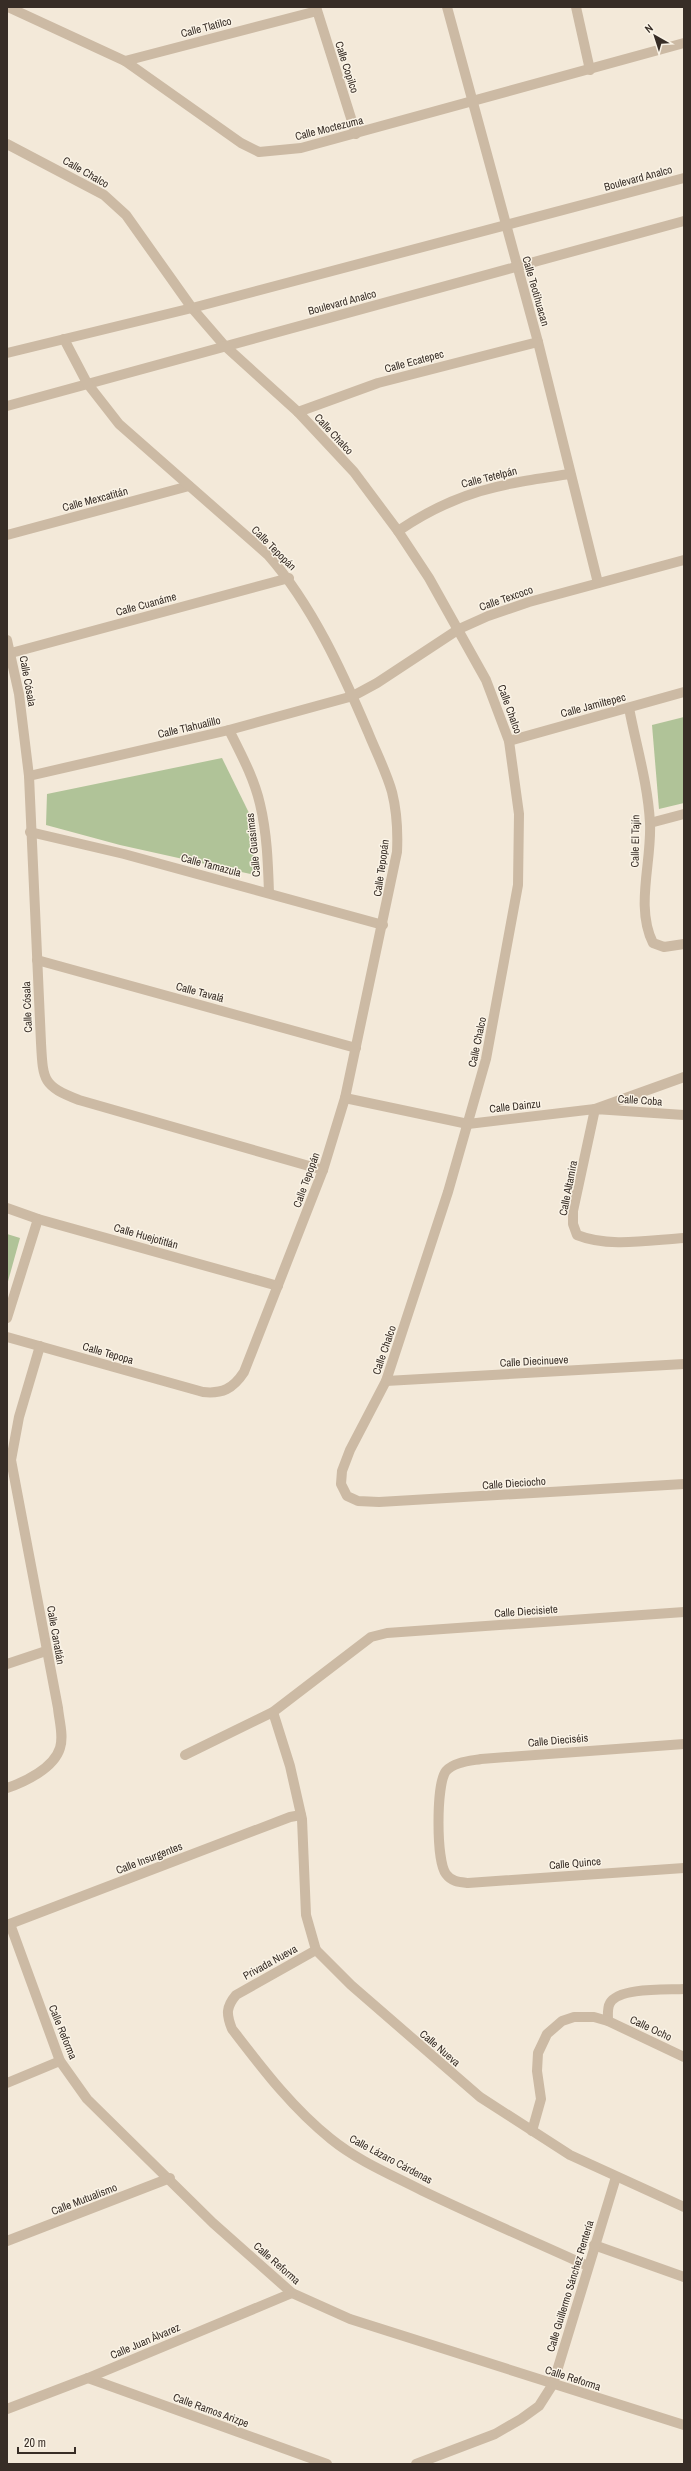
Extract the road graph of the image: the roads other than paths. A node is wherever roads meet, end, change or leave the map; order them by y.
1 (8, 7) edge
2 (447, 7) edge
3 (576, 7) edge
4 (316, 9) edge
5 (684, 44) edge
6 (124, 61) junction
7 (590, 70) junction
8 (474, 102) junction
9 (356, 134) junction
10 (7, 144) edge
11 (684, 178) edge
12 (684, 221) edge
13 (506, 226) junction
14 (517, 268) junction
15 (192, 308) junction
16 (64, 339) junction
17 (538, 342) junction
18 (224, 345) junction
19 (7, 353) edge
20 (87, 383) junction
21 (7, 406) edge
22 (298, 412) junction
23 (570, 474) junction
24 (188, 486) junction
25 (398, 531) junction
26 (7, 535) edge
27 (684, 560) edge
28 (288, 578) junction
29 (598, 583) junction
30 (459, 629) junction
31 (7, 640) edge
32 (11, 653) junction
33 (684, 692) edge
34 (353, 696) junction
35 (629, 708) junction
36 (229, 730) junction
37 (509, 741) junction
38 (29, 776) junction
39 (684, 814) edge
40 (650, 823) junction
41 (30, 832) junction
42 (269, 893) junction
43 (383, 925) junction
44 (684, 944) edge
45 (37, 960) junction
46 (356, 1048) junction
47 (684, 1077) edge
48 (345, 1098) junction
49 (595, 1110) junction
50 (684, 1115) edge
51 (468, 1124) junction
52 (323, 1170) junction
53 (7, 1208) edge
54 (38, 1218) junction
55 (684, 1238) edge
56 (278, 1286) junction
57 (7, 1318) edge
58 (7, 1336) edge
59 (40, 1346) junction
60 (684, 1364) edge
61 (386, 1381) junction
62 (203, 1392) joint
63 (9, 1459) edge
64 (684, 1484) edge
65 (347, 1496) joint
66 (684, 1612) edge
67 (46, 1651) junction
68 (7, 1664) edge
69 (273, 1712) junction
70 (684, 1744) edge
71 (185, 1755) dead end
72 (7, 1788) edge
73 (301, 1815) junction
74 (684, 1868) edge
75 (468, 1883) joint
76 (9, 1924) edge
77 (316, 1950) junction
78 (684, 1988) edge
79 (236, 1995) joint
80 (608, 2021) junction
81 (684, 2057) edge
82 (60, 2061) junction
83 (7, 2083) edge
84 (532, 2131) junction
85 (616, 2177) junction
86 (170, 2178) junction
87 (684, 2207) edge
88 (7, 2241) edge
89 (594, 2245) junction
90 (588, 2266) junction
91 (684, 2277) edge
92 (292, 2293) junction
93 (88, 2378) junction
94 (553, 2384) junction
95 (7, 2409) edge
96 (684, 2425) edge
97 (327, 2464) edge
98 (416, 2464) edge

1 - 6 street, Calle Moctezuma
2 - 8 street, Calle Teotihuacan
3 - 7 street
4 - 6 street, Calle Tlatilco
4 - 9 street, Calle Copilco
5 - 7 street, Calle Moctezuma
6 - 9 street, Calle Moctezuma
7 - 8 street, Calle Moctezuma
8 - 9 street, Calle Moctezuma
8 - 13 street, Calle Teotihuacan
10 - 15 street, Calle Chalco
11 - 13 street, Boulevard Analco
12 - 14 street, Boulevard Analco
13 - 14 street, Calle Teotihuacan
13 - 15 street, Boulevard Analco
14 - 17 street, Calle Teotihuacan
14 - 18 street, Boulevard Analco
15 - 16 street, Boulevard Analco
15 - 18 street, Calle Chalco
16 - 19 street, Boulevard Analco
16 - 20 street, Calle Tepopán
17 - 22 street, Calle Ecatepec
17 - 23 street, Calle Teotihuacan
18 - 20 street, Boulevard Analco
18 - 22 street, Calle Chalco
20 - 21 street, Boulevard Analco
20 - 24 street, Calle Tepopán
22 - 25 street, Calle Chalco
23 - 25 street, Calle Tetelpán
23 - 29 street, Calle Teotihuacan
24 - 26 street, Calle Mexcatitán
24 - 28 street, Calle Tepopán
25 - 30 street, Calle Chalco
27 - 29 street, Calle Texcoco
28 - 32 street, Calle Cuanáme
28 - 34 street, Calle Tepopán
29 - 30 street, Calle Texcoco
30 - 34 street, Calle Texcoco
30 - 37 street, Calle Chalco
31 - 32 street, Calle Cósala
32 - 38 street, Calle Cósala
33 - 35 street, Calle Jamiltepec
34 - 36 street, Calle Tlahualillo
34 - 43 street, Calle Tepopán
35 - 37 street, Calle Jamiltepec
35 - 40 street, Calle El Tajín
36 - 38 street, Calle Tlahualillo
36 - 42 street, Calle Guasimas
37 - 51 street, Calle Chalco
38 - 41 street, Calle Cósala
39 - 40 street
40 - 44 street, Calle El Tajín
41 - 42 street, Calle Tamazula
41 - 45 street, Calle Cósala
42 - 43 street, Calle Tamazula
43 - 46 street, Calle Tepopán
45 - 46 street, Calle Tavalá
45 - 52 street, Calle Cósala
46 - 48 street, Calle Tepopán
47 - 49 street, Calle Dainzu
48 - 51 street, Calle Dainzu
48 - 52 street, Calle Tepopán
49 - 50 street, Calle Coba
49 - 51 street, Calle Dainzu
49 - 55 street, Calle Altamira
51 - 61 street, Calle Chalco
52 - 56 street, Calle Tepopán
53 - 54 street, Calle Huejotitlán
54 - 56 street, Calle Huejotitlán
54 - 57 street
56 - 62 street, Calle Tepopán
58 - 59 street, Calle Tepopa
59 - 62 street, Calle Tepopa
59 - 63 street, Calle Canatlán
60 - 61 street, Calle Diecinueve
61 - 65 street, Calle Chalco
63 - 67 street, Calle Canatlán
64 - 65 street, Calle Dieciocho
66 - 69 street, Calle Diecisiete
67 - 68 street
67 - 72 street, Calle Canatlán
69 - 71 street
69 - 73 street, Calle Nueva
70 - 75 street, Calle Dieciséis
73 - 76 street, Calle Insurgentes
73 - 77 street, Calle Nueva
74 - 75 street, Calle Quince
76 - 82 street, Calle Reforma
77 - 79 street, Privada Nueva
77 - 84 street, Calle Nueva
78 - 80 street
79 - 90 street, Calle Lázaro Cárdenas
80 - 81 street, Calle Ocho
80 - 84 street, Calle Ocho
82 - 83 street
82 - 86 street, Calle Reforma
84 - 85 street, Calle Nueva
85 - 87 street, Calle Nueva
85 - 89 street, Calle Guillermo Sánchez Rentería
86 - 88 street, Calle Mutualismo
86 - 92 street, Calle Reforma
89 - 90 street, Calle Guillermo Sánchez Rentería
89 - 91 street
90 - 94 street, Calle Guillermo Sánchez Rentería
92 - 93 street, Calle Juan Álvarez
92 - 94 street, Calle Reforma
93 - 95 street, Calle Juan Álvarez
93 - 97 street, Calle Ramos Arizpe
94 - 96 street, Calle Reforma
94 - 98 street, Calle Guillermo Sánchez Rentería

